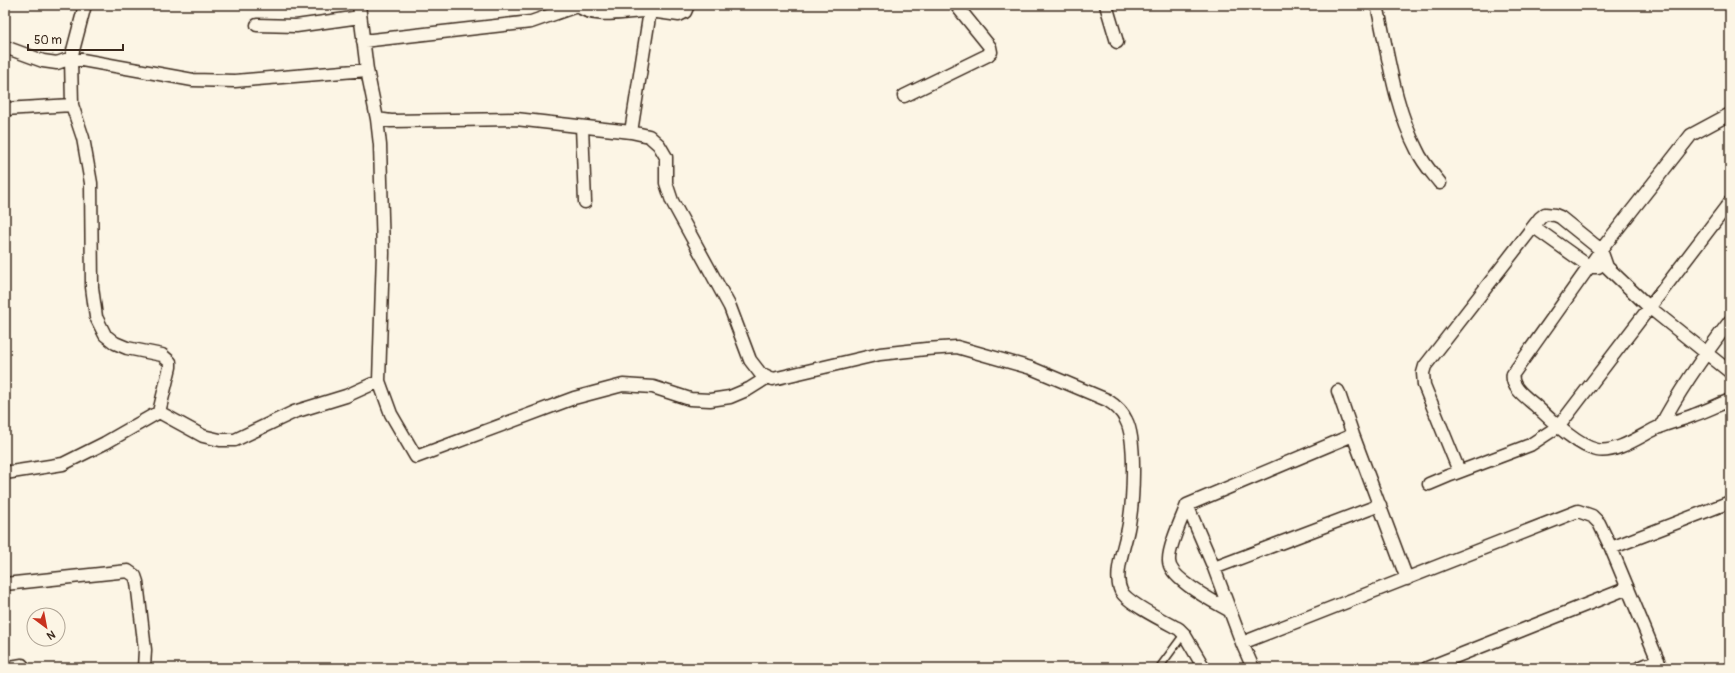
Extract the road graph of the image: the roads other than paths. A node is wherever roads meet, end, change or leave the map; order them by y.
1 (85, 5) edge
2 (577, 5) edge
3 (688, 5) edge
4 (956, 5) edge
5 (1106, 5) edge
6 (1377, 5) edge
7 (360, 11) edge
8 (650, 11) junction
9 (257, 25) dead end
10 (363, 41) junction
11 (1117, 42) dead end
12 (5, 47) edge
13 (71, 58) junction
14 (367, 70) junction
15 (904, 96) dead end
16 (72, 105) junction
17 (5, 109) edge
18 (1730, 114) edge
19 (377, 119) junction
20 (582, 127) junction
21 (631, 132) junction
22 (1440, 183) dead end
23 (586, 202) dead end
24 (1730, 202) edge
25 (1534, 227) junction
26 (1601, 250) junction
27 (1590, 267) junction
28 (1606, 267) junction
29 (1649, 307) junction
30 (1730, 322) edge
31 (1706, 353) junction
32 (1730, 372) edge
33 (768, 377) junction
34 (379, 381) junction
35 (1338, 391) dead end
36 (1730, 400) edge
37 (159, 412) junction
38 (1559, 426) junction
39 (1660, 427) junction
40 (1353, 435) junction
41 (1459, 471) junction
42 (5, 473) edge
43 (1429, 484) dead end
44 (1730, 502) edge
45 (1187, 505) junction
46 (1380, 505) junction
47 (1611, 548) junction
48 (1214, 568) junction
49 (1408, 579) junction
50 (5, 584) edge
51 (1628, 588) junction
52 (1230, 611) junction
53 (1184, 634) junction
54 (1242, 643) junction
55 (1452, 664) edge
56 (1659, 664) edge
57 (5, 668) edge
58 (24, 668) edge
59 (144, 668) edge
60 (1159, 668) edge
61 (1204, 668) edge
62 (1252, 668) edge
63 (1427, 668) edge
64 (1639, 668) edge

1 - 13 street
2 - 8 street
2 - 10 street
3 - 8 street
4 - 15 street
5 - 11 street
6 - 22 street
7 - 9 street
7 - 10 street
8 - 21 street
10 - 14 street
12 - 13 street
13 - 14 street
13 - 16 street
14 - 19 street
16 - 17 street
16 - 37 street
18 - 26 street
19 - 20 street
19 - 34 street
20 - 21 street
20 - 23 street
21 - 33 street
24 - 29 street
25 - 26 street
25 - 27 street
25 - 41 street
26 - 27 street
26 - 28 street
27 - 28 street
27 - 38 street
28 - 29 street
29 - 31 street
29 - 38 street
30 - 31 street
31 - 32 street
31 - 39 street
33 - 34 street
33 - 53 street
34 - 37 street
35 - 40 street
36 - 39 street
37 - 42 street
38 - 39 street
38 - 41 street
40 - 45 street
40 - 46 street
41 - 43 street
44 - 47 street
45 - 48 street
45 - 52 street
46 - 48 street
46 - 49 street
47 - 49 street
47 - 51 street
48 - 52 street
49 - 54 street
50 - 59 street
51 - 55 street
51 - 56 street
52 - 54 street
53 - 60 lane
53 - 61 street
54 - 62 street
55 - 63 street
56 - 64 street
57 - 58 street

